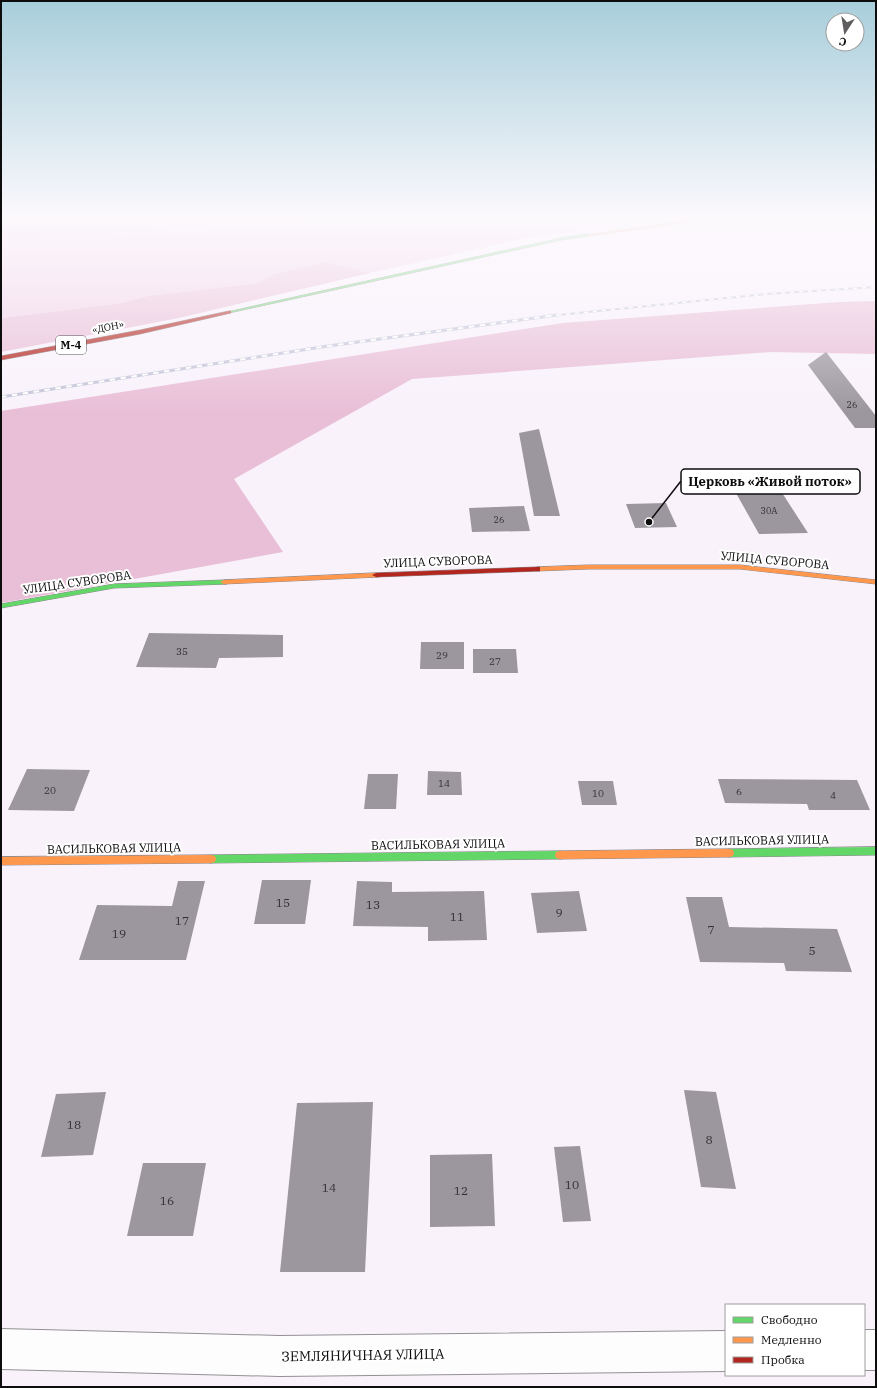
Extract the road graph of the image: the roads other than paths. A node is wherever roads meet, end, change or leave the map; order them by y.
1 (363, 283) edge
2 (1, 358) edge
3 (876, 582) edge
4 (1, 606) edge
5 (876, 851) edge
6 (1, 861) edge
7 (1, 1349) edge
8 (865, 1350) edge
9 (876, 1350) edge
10 (725, 1351) edge

1 - 2 main road, «ДОН» / М-4
3 - 4 main road, УЛИЦА СУВОРОВА
5 - 6 main road, ВАСИЛЬКОВАЯ УЛИЦА
7 - 10 street, ЗЕМЛЯНИЧНАЯ УЛИЦА
8 - 9 street

